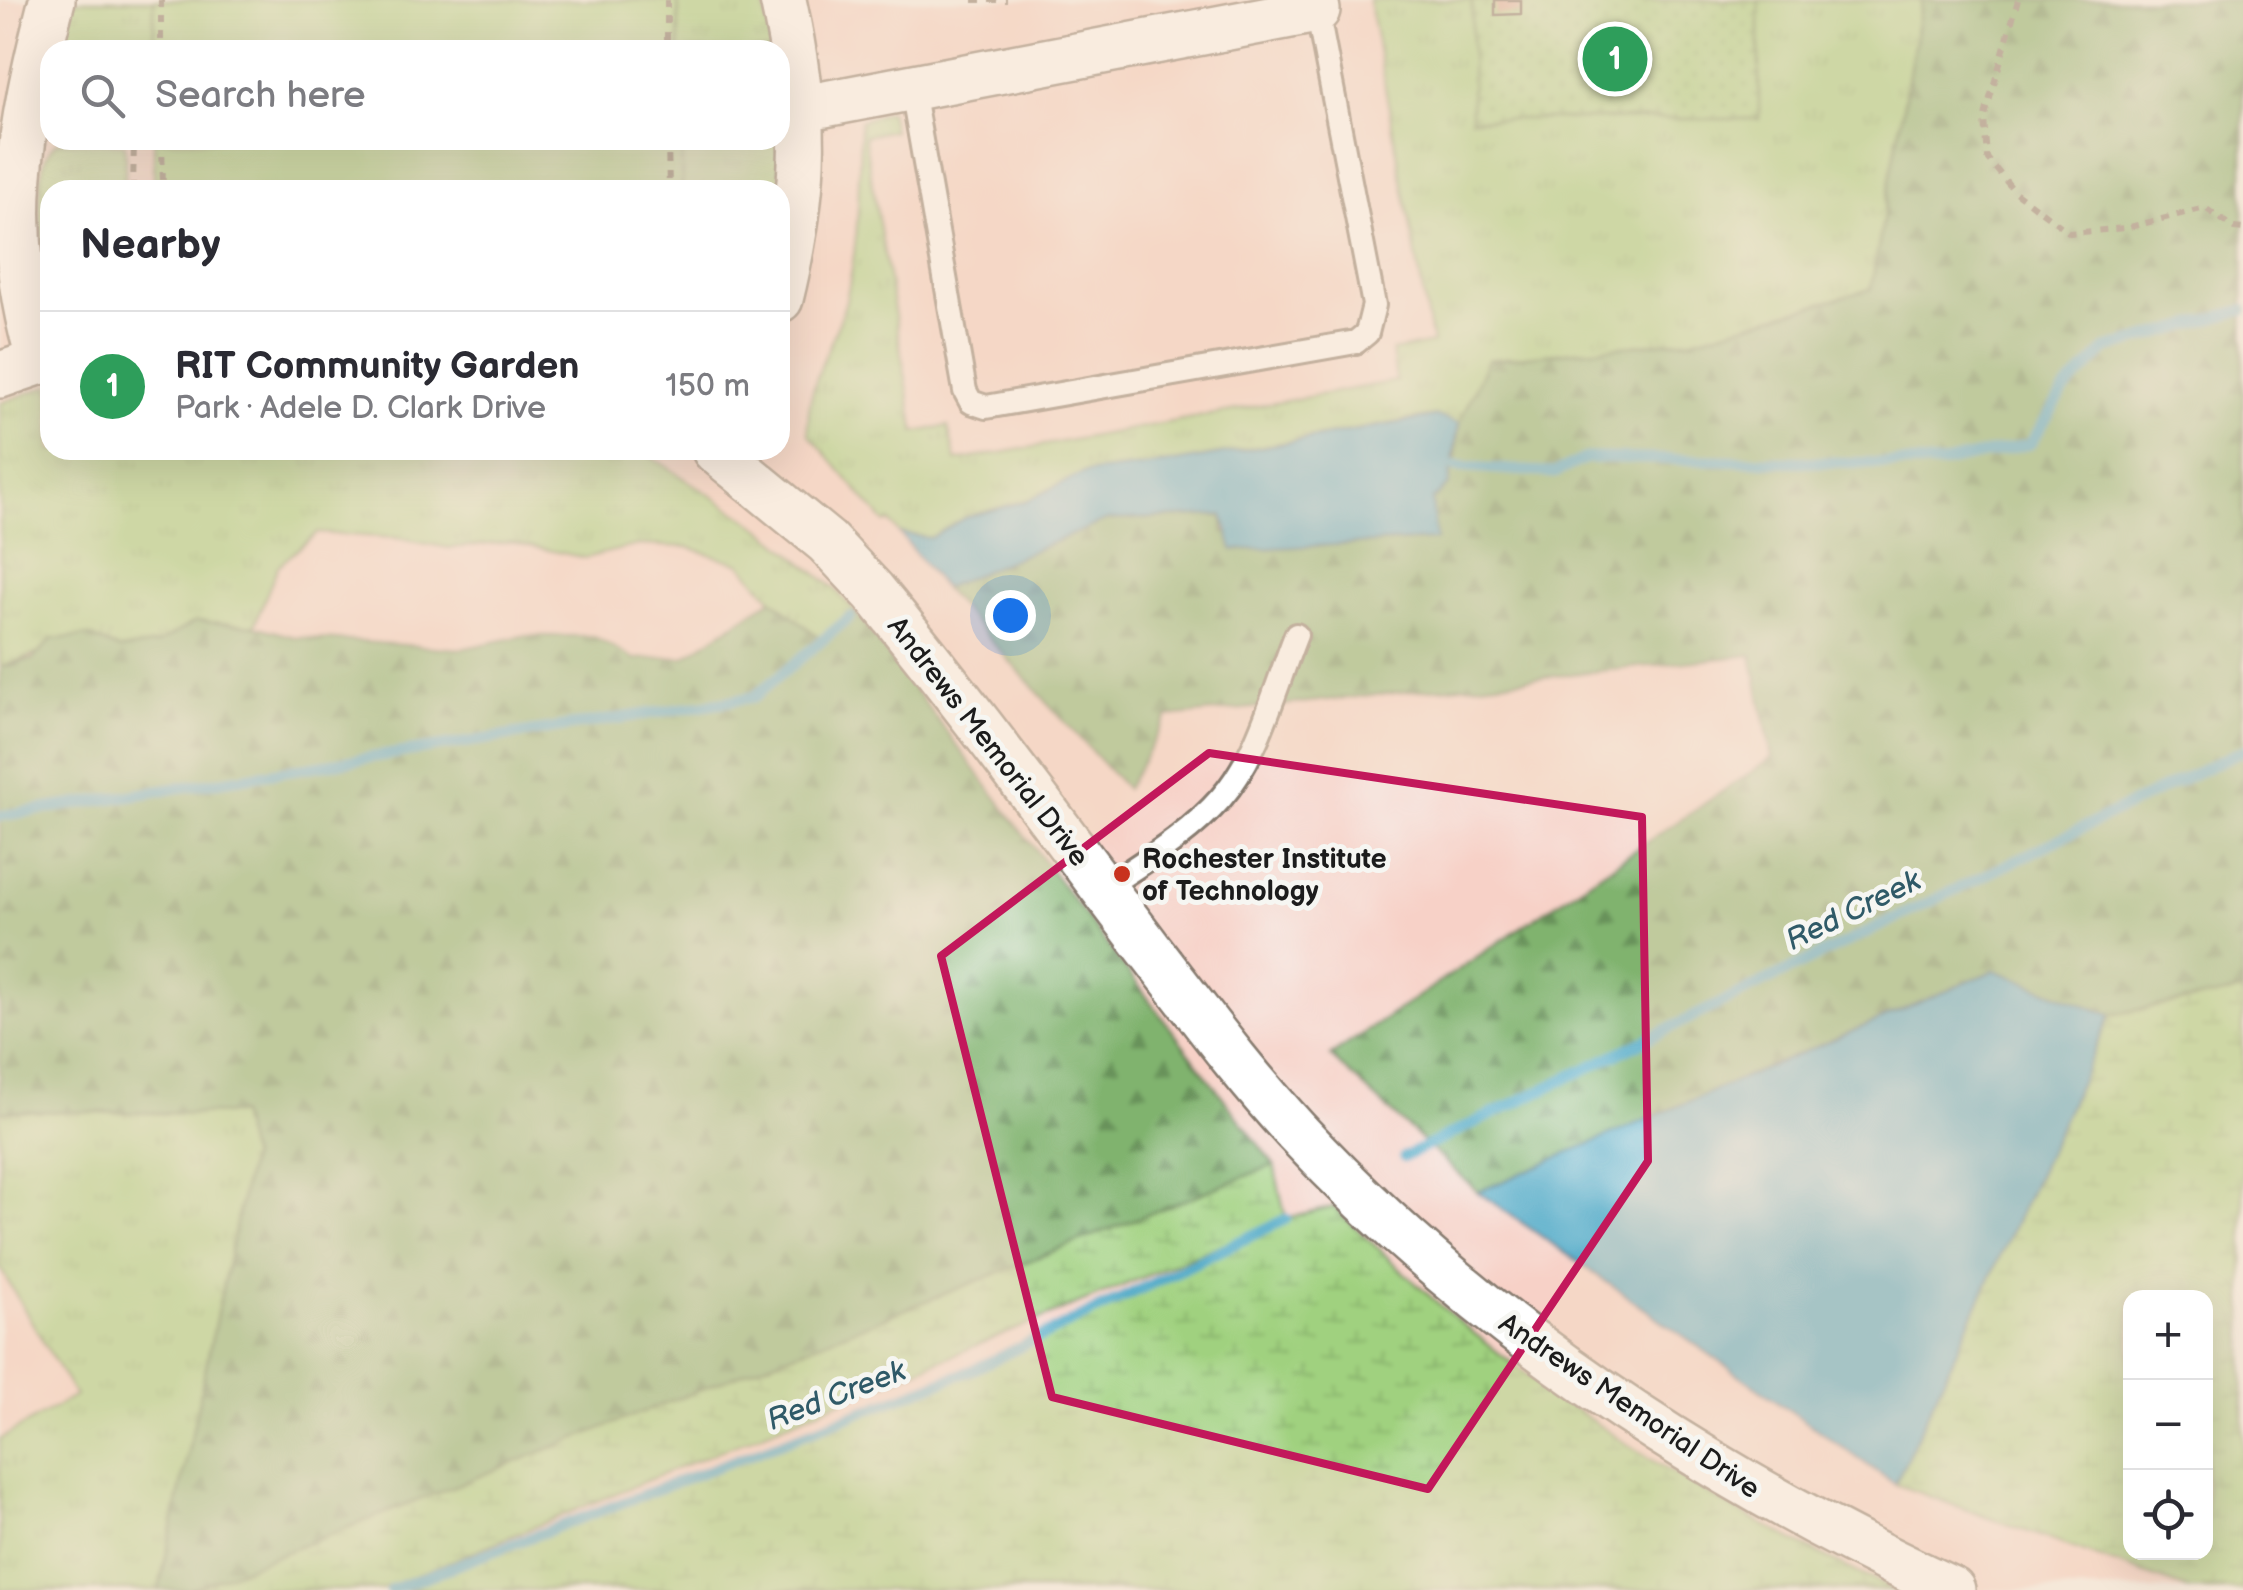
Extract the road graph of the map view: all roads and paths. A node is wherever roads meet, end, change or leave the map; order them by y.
1 (52, 0) edge
2 (161, 0) edge
3 (667, 0) edge
4 (783, 0) edge
5 (973, 0) edge
6 (1007, 0) edge
7 (2018, 0) edge
8 (1316, 5) edge
9 (47, 40) edge
10 (161, 40) edge
11 (668, 40) edge
12 (912, 90) junction
13 (40, 99) edge
14 (804, 108) junction
15 (36, 132) edge
16 (134, 150) edge
17 (162, 150) edge
18 (668, 150) edge
19 (133, 180) edge
20 (163, 180) edge
21 (669, 180) edge
22 (2243, 229) edge
23 (790, 244) edge
24 (30, 364) edge
25 (727, 460) edge
26 (1296, 635) dead end
27 (1103, 888) junction
28 (1952, 1590) edge

1 - 9 street
2 - 10 path
3 - 11 path
4 - 14 street
5 - 6 path
7 - 22 path
8 - 12 street
8 - 12 lane
12 - 14 street
13 - 15 street
14 - 23 street
15 - 24 street
16 - 19 path
17 - 20 path
18 - 21 path
25 - 27 street, Andrews Memorial Drive
26 - 27 lane
27 - 28 street, Andrews Memorial Drive

